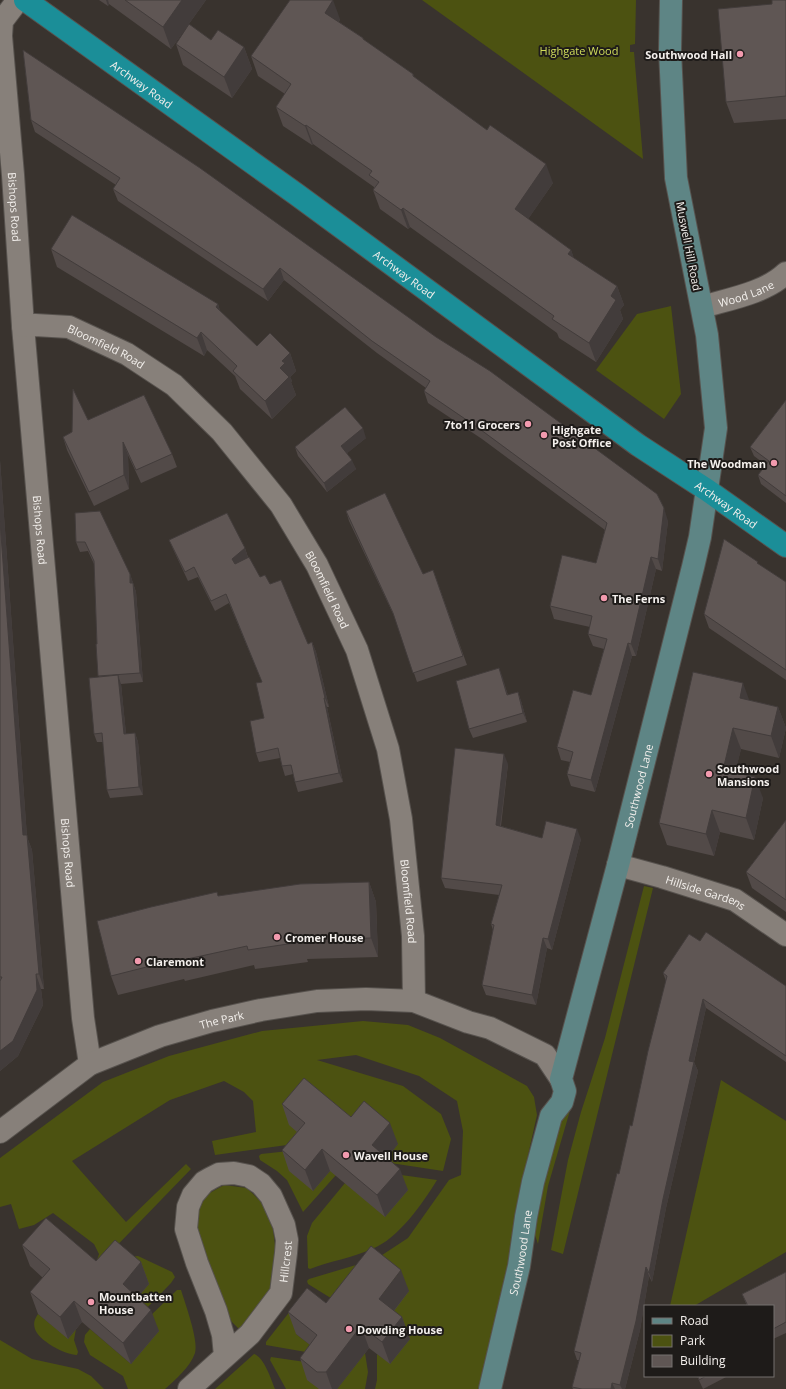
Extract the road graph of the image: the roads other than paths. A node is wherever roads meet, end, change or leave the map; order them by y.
1 (18, 0) edge
2 (25, 0) edge
3 (671, 0) edge
4 (786, 273) edge
5 (702, 307) junction
6 (23, 326) junction
7 (706, 490) junction
8 (786, 546) edge
9 (618, 865) junction
10 (786, 935) edge
11 (414, 1001) junction
12 (90, 1064) junction
13 (561, 1079) junction
14 (0, 1132) edge
15 (225, 1356) junction
16 (189, 1389) edge
17 (490, 1389) edge

1 - 6 street, Bishops Road
2 - 7 highway, Archway Road
3 - 5 main road, Muswell Hill Road
4 - 5 street, Wood Lane
5 - 7 main road, Muswell Hill Road
6 - 11 street, Bloomfield Road
6 - 12 street, Bishops Road
7 - 8 highway, Archway Road
7 - 9 main road, Southwood Lane
9 - 10 street, Hillside Gardens
9 - 13 main road, Southwood Lane
11 - 12 street, The Park
11 - 13 street, The Park
12 - 14 street, The Park
13 - 17 main road, Southwood Lane
15 - 15 street, Hillcrest
15 - 16 street, Hillcrest

